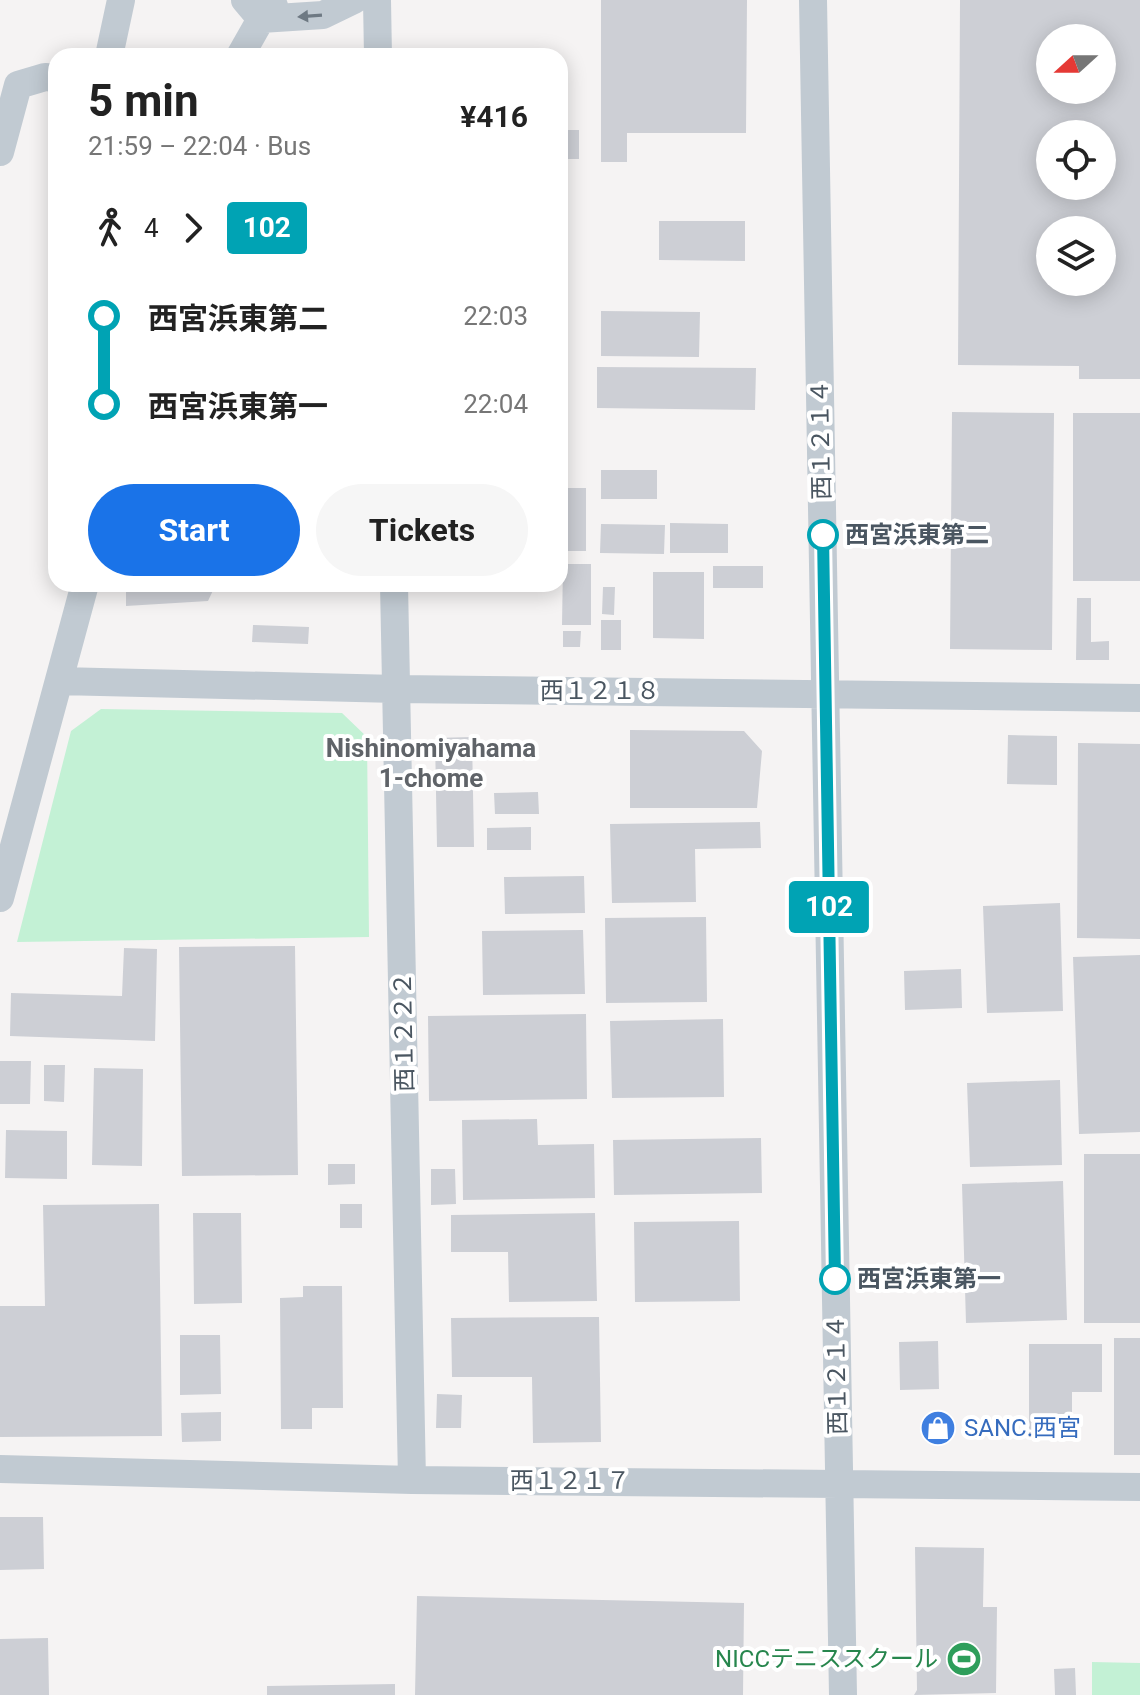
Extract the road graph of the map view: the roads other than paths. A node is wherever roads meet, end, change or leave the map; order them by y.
1 (121, 0) edge
2 (354, 0) edge
3 (377, 0) edge
4 (813, 0) edge
5 (262, 6) edge
6 (111, 48) edge
7 (244, 48) edge
8 (378, 48) edge
9 (48, 77) edge
10 (0, 152) edge
11 (83, 592) edge
12 (394, 592) edge
13 (59, 681) junction
14 (397, 689) junction
15 (826, 693) junction
16 (1140, 698) edge
17 (0, 898) edge
18 (0, 1469) edge
19 (412, 1480) junction
20 (838, 1483) junction
21 (1140, 1487) edge
22 (843, 1695) edge

1 - 6 street
2 -> 5 street
3 - 8 street
4 - 15 street, 西１２１４
5 - 7 street
9 - 10 street
11 - 13 street
12 - 14 street, 西１２２２
13 - 14 street, 西１２１８
13 - 17 street
14 - 15 street, 西１２１８
14 - 19 street, 西１２２２
15 - 16 street, 西１２１８
15 - 20 street, 西１２１４
18 - 19 street, 西１２１７
19 - 20 street, 西１２１７
20 - 21 street, 西１２１７
20 - 22 street, 西１２１４

